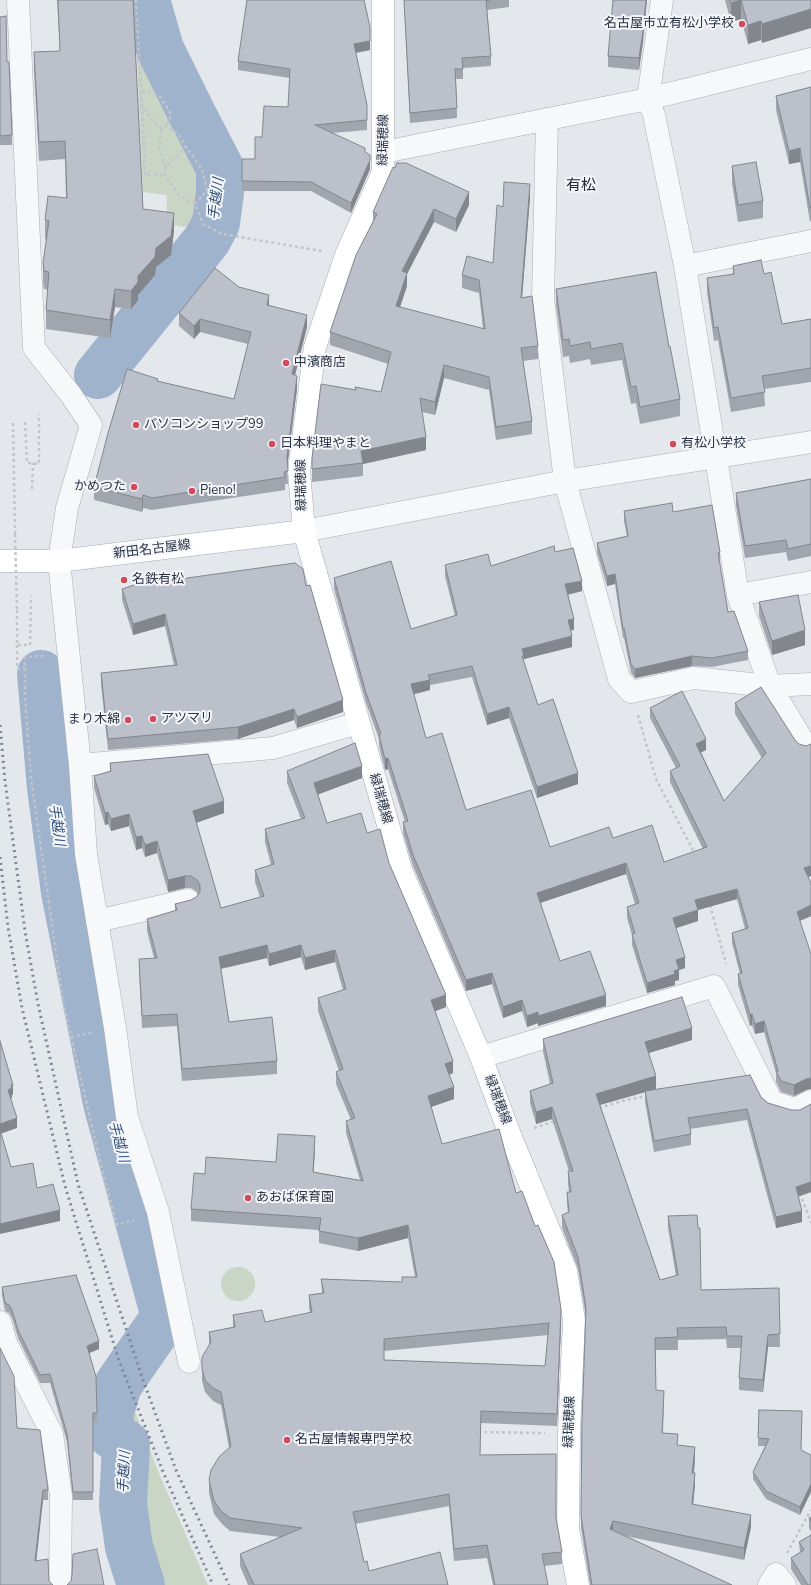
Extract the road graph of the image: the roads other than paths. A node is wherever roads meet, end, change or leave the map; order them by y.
1 (18, 0) edge
2 (383, 0) edge
3 (662, 0) edge
4 (811, 59) edge
5 (648, 99) junction
6 (547, 119) junction
7 (384, 152) junction
8 (811, 241) edge
9 (685, 266) junction
10 (811, 442) edge
11 (716, 458) junction
12 (565, 482) junction
13 (304, 531) junction
14 (0, 561) edge
15 (58, 561) junction
16 (811, 582) edge
17 (738, 595) junction
18 (811, 684) edge
19 (770, 686) junction
20 (358, 723) junction
21 (805, 744) edge
22 (80, 765) junction
23 (188, 900) edge
24 (97, 920) junction
25 (481, 1057) junction
26 (811, 1101) edge
27 (0, 1322) edge
28 (189, 1362) dead end
29 (60, 1585) edge
30 (578, 1585) edge

1 - 15 street
2 - 7 main road, 緑瑞穂線
3 - 5 street
4 - 5 street
5 - 6 street
5 - 9 street
6 - 7 street
6 - 12 street
7 - 13 main road, 緑瑞穂線
8 - 9 street
9 - 11 street
10 - 11 street
11 - 12 street
11 - 17 street
12 - 13 street
12 - 19 street
13 - 15 main road, 新田名古屋線
13 - 20 main road, 緑瑞穂線
14 - 15 main road, 新田名古屋線
15 - 22 street
16 - 17 street
17 - 19 street
18 - 19 street
19 - 21 street
20 - 22 street
20 - 25 main road, 緑瑞穂線
22 - 24 street
23 - 24 street
24 - 28 street
25 - 26 street
25 - 30 main road, 緑瑞穂線
27 - 29 street

